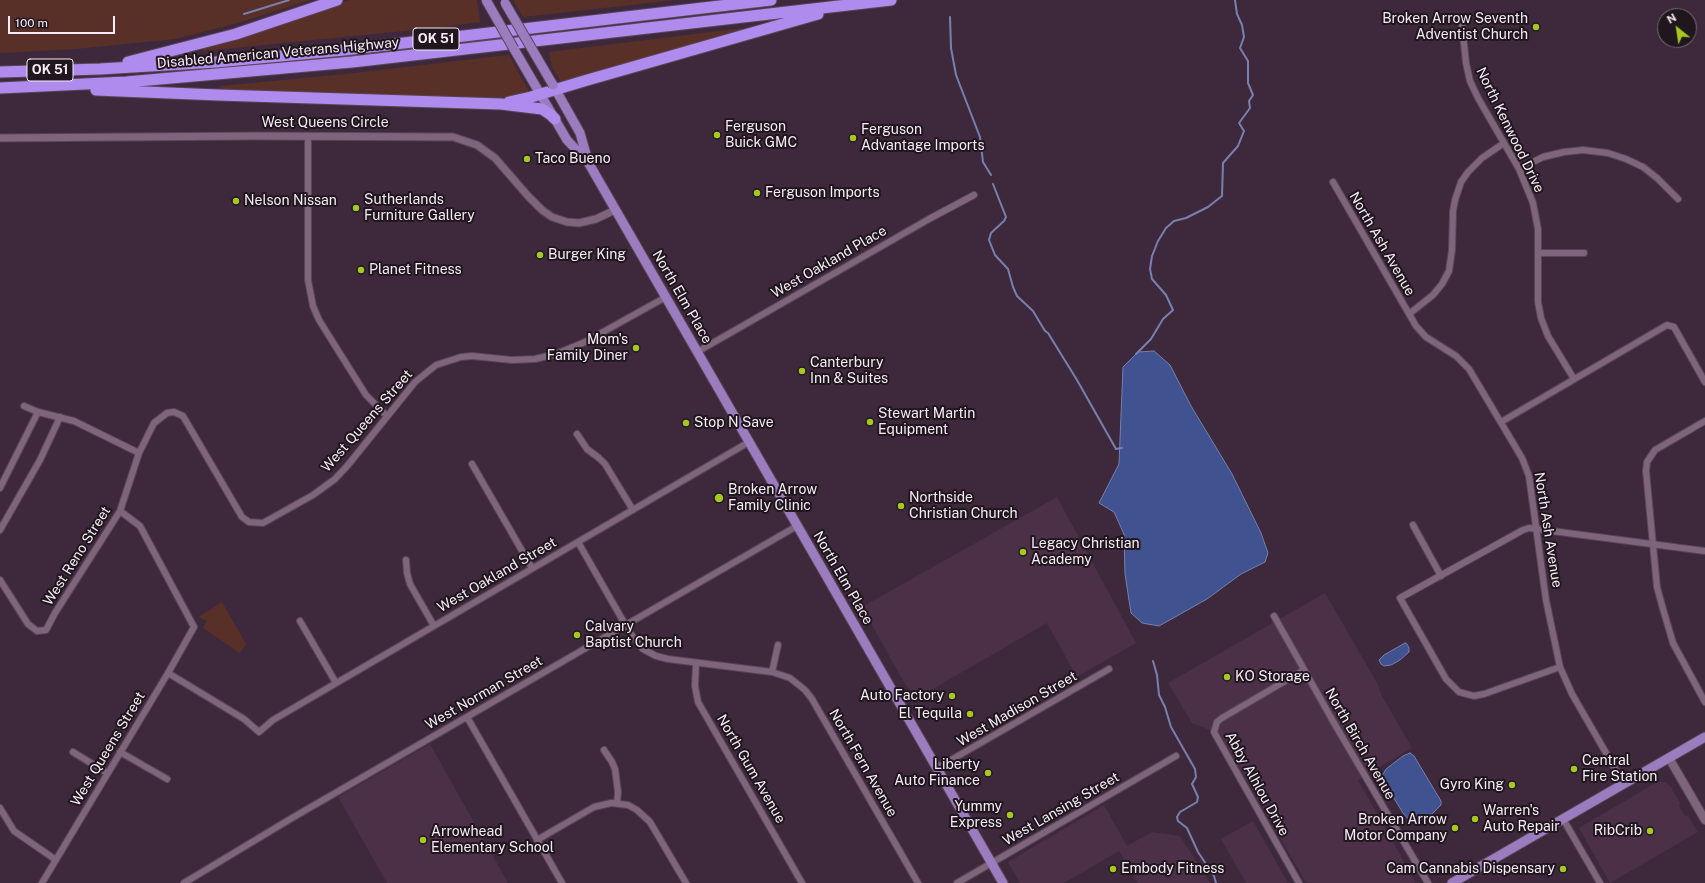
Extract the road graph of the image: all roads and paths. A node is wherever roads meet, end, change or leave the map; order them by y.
1 (337, 0) edge
2 (486, 0) edge
3 (504, 0) edge
4 (771, 0) edge
5 (891, 0) edge
6 (847, 5) junction
7 (1462, 25) dead end
8 (100, 69) junction
9 (0, 72) edge
10 (37, 87) junction
11 (554, 87) junction
12 (0, 88) edge
13 (538, 91) junction
14 (501, 104) junction
15 (555, 119) junction
16 (308, 137) junction
17 (0, 138) edge
18 (1504, 142) junction
19 (588, 162) junction
20 (1519, 169) junction
21 (1333, 182) dead end
22 (974, 194) dead end
23 (1678, 199) dead end
24 (615, 210) junction
25 (1584, 253) dead end
26 (1539, 254) junction
27 (666, 297) junction
28 (1408, 314) junction
29 (697, 352) junction
30 (1574, 379) junction
31 (1705, 382) edge
32 (24, 406) dead end
33 (38, 412) junction
34 (388, 416) junction
35 (60, 417) junction
36 (1705, 421) edge
37 (1500, 422) junction
38 (577, 434) dead end
39 (749, 442) junction
40 (139, 453) junction
41 (472, 464) dead end
42 (0, 488) edge
43 (633, 510) junction
44 (120, 511) junction
45 (247, 521) joint
46 (1413, 525) dead end
47 (797, 526) junction
48 (1536, 529) junction
49 (0, 530) edge
50 (578, 542) junction
51 (1652, 544) junction
52 (1705, 552) edge
53 (406, 560) dead end
54 (532, 568) junction
55 (1440, 576) junction
56 (0, 580) edge
57 (1274, 616) dead end
58 (300, 621) dead end
59 (626, 625) junction
60 (434, 626) junction
61 (778, 645) dead end
62 (696, 663) junction
63 (1560, 667) junction
64 (1109, 670) dead end
65 (1304, 670) junction
66 (772, 672) junction
67 (168, 673) junction
68 (336, 683) junction
69 (1705, 702) edge
70 (467, 717) junction
71 (1705, 737) edge
72 (604, 750) dead end
73 (73, 752) dead end
74 (120, 752) junction
75 (1176, 756) dead end
76 (1669, 758) junction
77 (937, 768) junction
78 (107, 773) junction
79 (167, 779) dead end
80 (1624, 784) junction
81 (617, 803) junction
82 (0, 808) edge
83 (1563, 819) junction
84 (1705, 820) edge
85 (537, 840) junction
86 (56, 860) junction
87 (991, 863) junction
88 (1465, 880) edge
89 (42, 883) edge
90 (184, 883) edge
91 (562, 883) edge
92 (686, 883) edge
93 (802, 883) edge
94 (918, 883) edge
95 (957, 883) edge
96 (1003, 883) edge
97 (1299, 883) edge
98 (1428, 883) edge
99 (1452, 883) edge
100 (1600, 883) edge

1 - 8 highway
2 - 13 main road, North Elm Place, bridge
3 - 11 main road, North Elm Place, bridge
4 - 8 highway, Disabled American Veterans Highway / OK 51
5 - 6 highway, Disabled American Veterans Highway / OK 51
6 - 10 highway, Disabled American Veterans Highway / OK 51
6 - 11 highway
7 - 18 street, North Kenwood Drive
8 - 9 highway, Disabled American Veterans Highway / OK 51
10 - 12 highway, Disabled American Veterans Highway / OK 51
10 - 14 highway
11 - 13 highway
11 - 19 main road, North Elm Place
13 - 14 highway
13 - 15 main road, North Elm Place
14 - 15 highway
15 - 19 main road, North Elm Place
16 - 17 street, West Queens Circle
16 - 24 street, West Queens Circle
16 - 34 street
18 - 20 street, North Kenwood Drive
18 - 28 street
19 - 24 main road, North Elm Place
20 - 23 street
20 - 26 street, North Kenwood Drive
21 - 28 street, North Ash Avenue
22 - 29 street, West Oakland Place
24 - 27 main road, North Elm Place
25 - 26 street
26 - 30 street, North Kenwood Drive
27 - 29 main road, North Elm Place
27 - 34 street, West Queens Street
28 - 37 street, North Ash Avenue
29 - 39 main road, North Elm Place
30 - 31 street
30 - 37 street
32 - 33 street
33 - 35 street
33 - 42 street
34 - 45 street, West Queens Street
35 - 40 street
35 - 49 street
36 - 51 street
37 - 48 street, North Ash Avenue
38 - 43 street
39 - 43 street, West Oakland Street
39 - 47 main road, North Elm Place
40 - 44 street, West Reno Street
40 - 45 street, West Reno Street
41 - 54 street
43 - 50 street, West Oakland Street
44 - 56 street, West Reno Street
44 - 67 street, West Queens Street
46 - 55 street
47 - 59 street, West Norman Street
47 - 77 main road, North Elm Place
48 - 51 street
48 - 55 street
48 - 63 street, North Ash Avenue
50 - 54 street, West Oakland Street
50 - 59 street, North Fern Avenue
51 - 52 street
51 - 69 street
53 - 60 street
54 - 60 street, West Oakland Street
55 - 63 street
57 - 65 street, North Birch Avenue
58 - 68 street
59 - 62 street, North Fern Avenue
59 - 70 street, West Norman Street
60 - 68 street, West Oakland Street
61 - 66 street
62 - 66 street, North Fern Avenue
62 - 93 street, North Gum Avenue
63 - 80 street, North Ash Avenue
64 - 77 street, West Madison Street
65 - 97 street, Abby Alhlou Drive
65 - 98 street, North Birch Avenue
66 - 94 street, North Fern Avenue
67 - 68 street, West Oakland Street
67 - 74 street, West Queens Street
70 - 85 street
70 - 90 street, West Norman Street
71 - 76 main road
72 - 81 street
73 - 78 street
74 - 78 street, West Queens Street
74 - 79 street
75 - 87 street, West Lansing Street
76 - 80 main road
76 - 84 main road
77 - 87 main road, North Elm Place
78 - 86 street, West Queens Street
80 - 83 main road
81 - 85 street
81 - 92 street
82 - 86 street
83 - 88 main road
83 - 100 street
85 - 91 street
86 - 89 street, West Queens Street
87 - 95 street, West Lansing Street
87 - 96 main road, North Elm Place
88 - 99 main road

